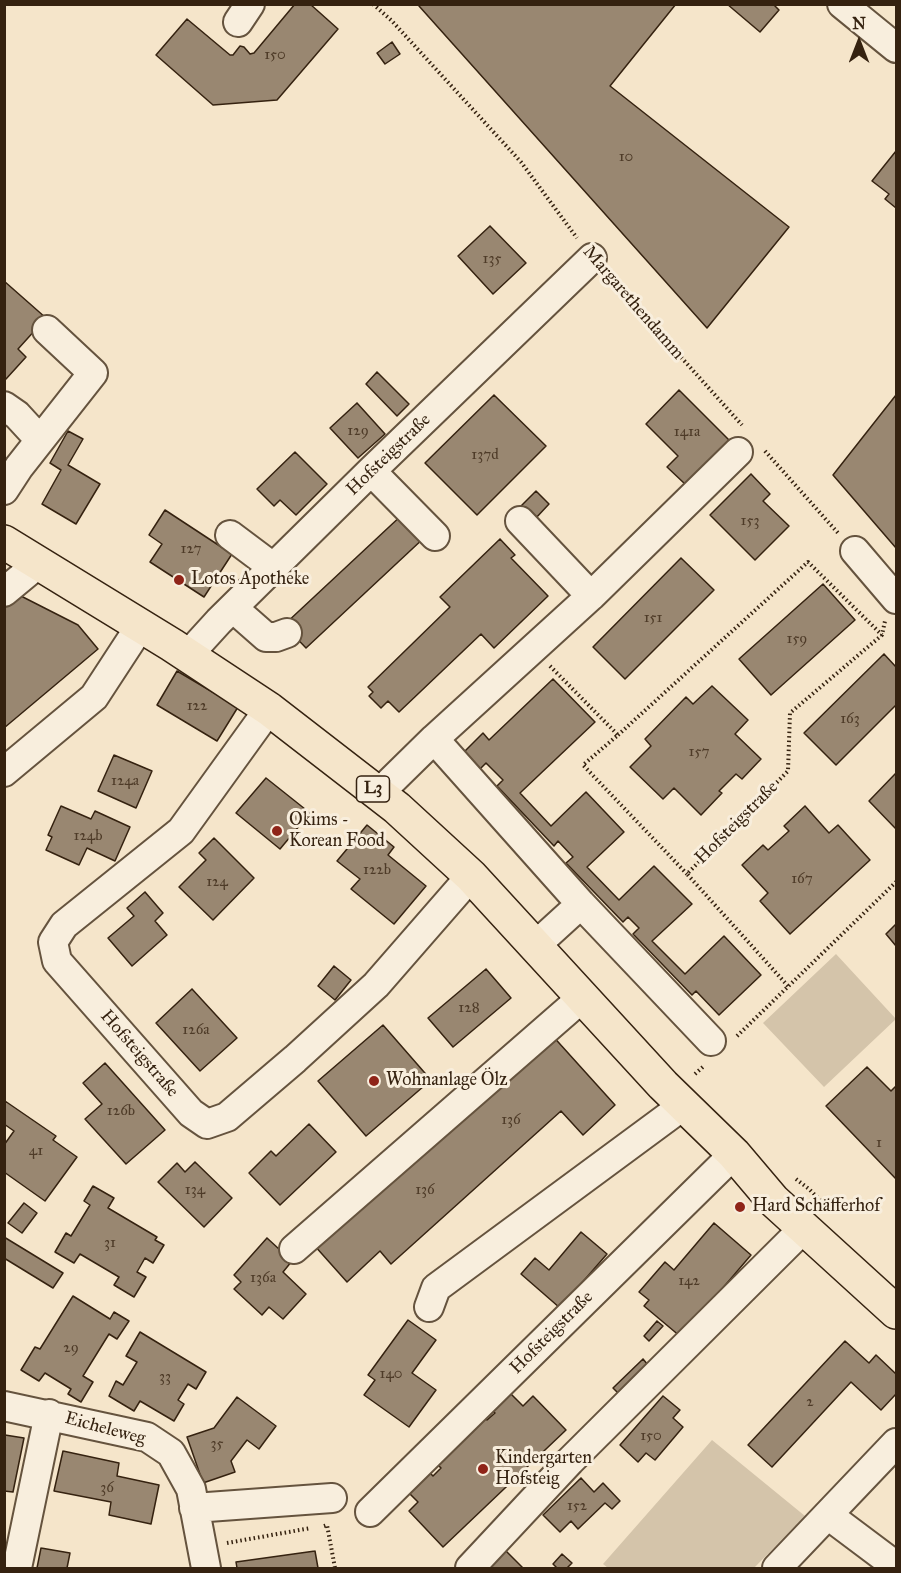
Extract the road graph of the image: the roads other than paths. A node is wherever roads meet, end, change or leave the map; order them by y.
1 (842, 4) edge
2 (897, 48) edge
3 (592, 258) road end
4 (47, 330) dead end
5 (4, 406) edge
6 (40, 440) junction
7 (747, 441) road end
8 (371, 471) junction
9 (4, 490) edge
10 (519, 521) dead end
11 (230, 535) dead end
12 (435, 536) dead end
13 (4, 542) edge
14 (855, 551) road end
15 (39, 563) junction
16 (274, 568) junction
17 (4, 592) edge
18 (591, 596) junction
19 (233, 608) junction
20 (891, 608) edge
21 (141, 626) junction
22 (287, 633) dead end
23 (188, 655) junction
24 (269, 709) junction
25 (434, 739) junction
26 (4, 772) edge
27 (379, 793) junction
28 (471, 876) junction
29 (581, 904) junction
30 (536, 945) junction
31 (583, 997) junction
32 (717, 1048) road end
33 (684, 1105) junction
34 (734, 1154) junction
35 (803, 1229) junction
36 (294, 1249) dead end
37 (429, 1307) dead end
38 (897, 1312) edge
39 (4, 1406) edge
40 (49, 1414) junction
41 (897, 1443) edge
42 (332, 1498) dead end
43 (194, 1508) junction
44 (370, 1512) dead end
45 (828, 1515) junction
46 (897, 1566) edge
47 (17, 1569) edge
48 (206, 1569) edge
49 (470, 1569) edge
50 (777, 1569) edge

1 - 2 street
3 - 8 street, Hofsteigstraße
4 - 6 street
5 - 6 street
6 - 9 street
7 - 18 street
8 - 12 street
8 - 16 street, Hofsteigstraße
10 - 18 street
11 - 16 street
13 - 15 main road, L3
14 - 20 street
15 - 17 street
15 - 21 main road, L3
16 - 19 street, Hofsteigstraße
18 - 25 street
19 - 22 street
19 - 23 street, Hofsteigstraße
21 - 23 main road, L3
21 - 26 street
23 - 24 main road, L3
24 - 27 main road, L3
24 - 28 street, Hofsteigstraße
25 - 27 street
25 - 29 street
27 - 28 main road, L3
28 - 30 main road, L3
29 - 30 street
29 - 32 street
30 - 31 main road, L3
31 - 33 main road, L3
31 - 36 street
33 - 34 main road, L3
33 - 37 street
34 - 35 main road, L3
34 - 44 street, Hofsteigstraße
35 - 38 main road, L3
35 - 49 street
39 - 40 street, Eicheleweg
40 - 43 street, Eicheleweg
40 - 47 street, Eicheleweg
41 - 45 street
42 - 43 street
43 - 48 street, Eicheleweg
45 - 46 street
45 - 50 street

